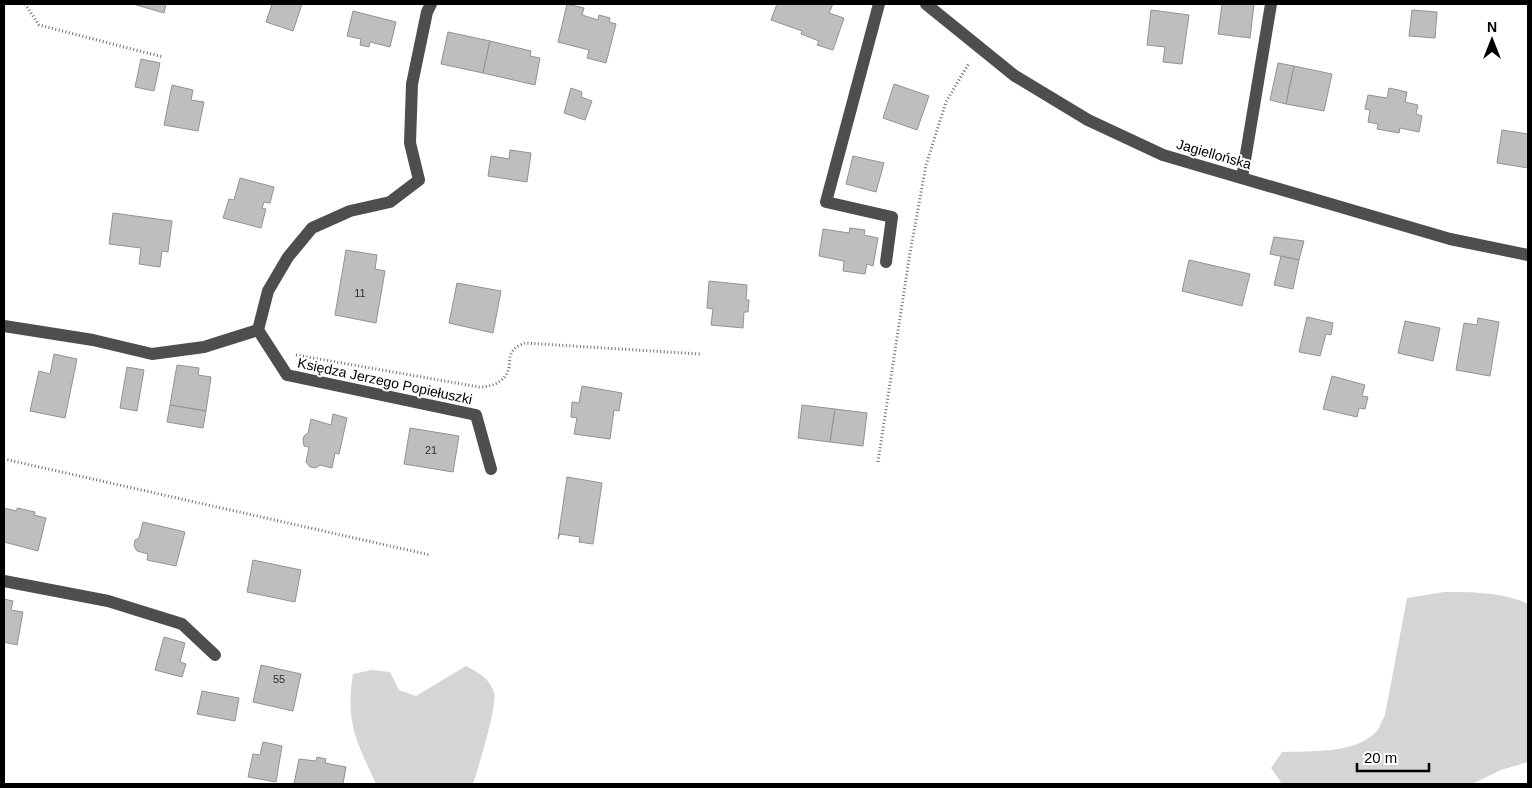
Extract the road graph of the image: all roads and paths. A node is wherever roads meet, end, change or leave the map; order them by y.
1 (25, 4) edge
2 (431, 4) edge
3 (879, 4) edge
4 (926, 4) edge
5 (1271, 4) edge
6 (979, 47) junction
7 (164, 57) dead end
8 (1242, 178) junction
9 (1528, 255) edge
10 (886, 262) dead end
11 (4, 326) edge
12 (258, 330) junction
13 (271, 350) junction
14 (700, 354) dead end
15 (4, 459) edge
16 (878, 462) dead end
17 (491, 469) dead end
18 (430, 555) dead end
19 (4, 581) edge
20 (215, 655) dead end

1 - 7 path
2 - 12 street
3 - 10 street
4 - 6 street, Jagiellońska
5 - 8 street
6 - 8 street, Jagiellońska
6 - 16 path
8 - 9 street, Jagiellońska
11 - 12 street
12 - 13 street, Księdza Jerzego Popiełuszki
13 - 14 path
13 - 17 street, Księdza Jerzego Popiełuszki
15 - 18 path
19 - 20 street

